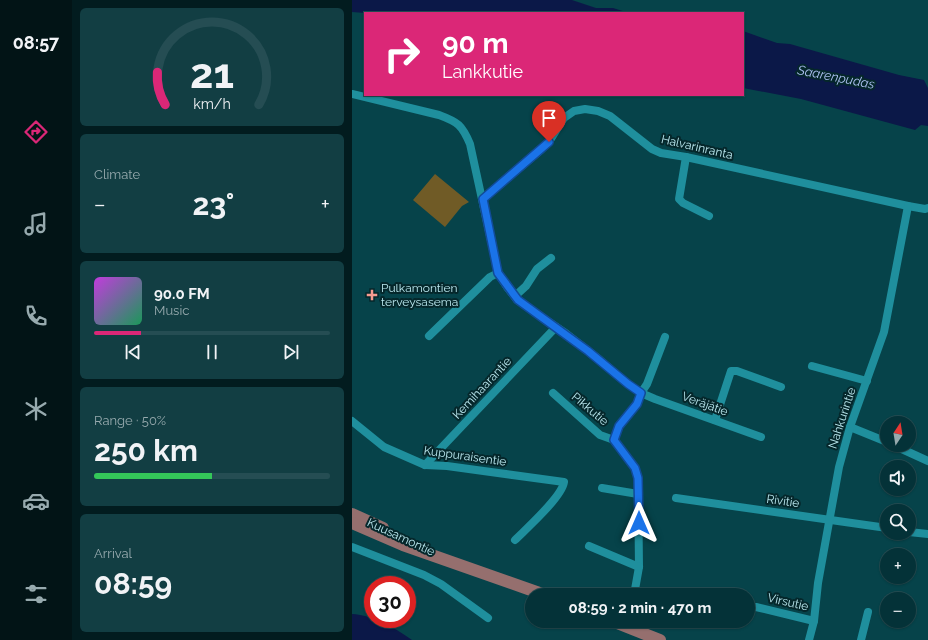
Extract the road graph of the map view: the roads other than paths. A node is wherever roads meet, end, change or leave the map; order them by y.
1 (352, 94) edge
2 (686, 157) junction
3 (483, 199) junction
4 (908, 206) junction
5 (928, 208) edge
6 (709, 216) dead end
7 (551, 258) dead end
8 (498, 273) junction
9 (515, 296) junction
10 (556, 327) junction
11 (429, 336) dead end
12 (665, 337) dead end
13 (812, 366) dead end
14 (867, 381) junction
15 (780, 387) dead end
16 (553, 393) dead end
17 (641, 393) junction
18 (715, 420) junction
19 (352, 421) edge
20 (850, 427) junction
21 (761, 437) dead end
22 (880, 439) edge
23 (614, 440) junction
24 (908, 452) edge
25 (928, 461) edge
26 (425, 465) junction
27 (602, 488) dead end
28 (638, 494) junction
29 (676, 498) dead end
30 (352, 514) edge
31 (829, 520) junction
32 (352, 523) edge
33 (880, 527) edge
34 (916, 533) edge
35 (928, 534) edge
36 (516, 540) dead end
37 (589, 546) dead end
38 (352, 547) edge
39 (449, 560) junction
40 (639, 567) junction
41 (526, 588) edge
42 (635, 588) edge
43 (756, 607) dead end
44 (868, 612) dead end
45 (488, 618) dead end
46 (814, 620) junction
47 (635, 628) edge
48 (660, 640) edge
49 (809, 640) edge
50 (862, 640) edge

1 - 3 street
2 - 3 street, Halvarinranta
2 - 4 street, Halvarinranta
2 - 6 street
3 - 8 street
4 - 5 street, Halvarinranta
4 - 14 street, Nahkurintie
7 - 9 street
8 - 9 street, Veräjätie
8 - 11 street
9 - 10 street, Veräjätie
10 - 17 street, Veräjätie
10 - 26 street, Kemihaarantie
12 - 17 street
13 - 14 street
14 - 20 street, Nahkurintie
15 - 18 street
16 - 23 street, Pikkutie
17 - 18 street, Veräjätie
17 - 23 street
18 - 21 street, Veräjätie
19 - 26 street, Kuppuraisentie
20 - 22 street
20 - 31 street, Nahkurintie
23 - 28 street
24 - 25 street
26 - 36 street, Kuppuraisentie
27 - 28 street
28 - 40 street
29 - 31 street, Rivitie
30 - 39 main road, Kuusamontie
31 - 33 street, Rivitie
31 - 46 street, Nahkurintie
32 - 39 main road, Kuusamontie
34 - 35 street
37 - 40 street
38 - 45 street
39 - 41 main road, Kuusamontie
40 - 42 street
43 - 46 street, Virsutie
44 - 50 street
46 - 49 street, Nahkurintie
47 - 48 main road

